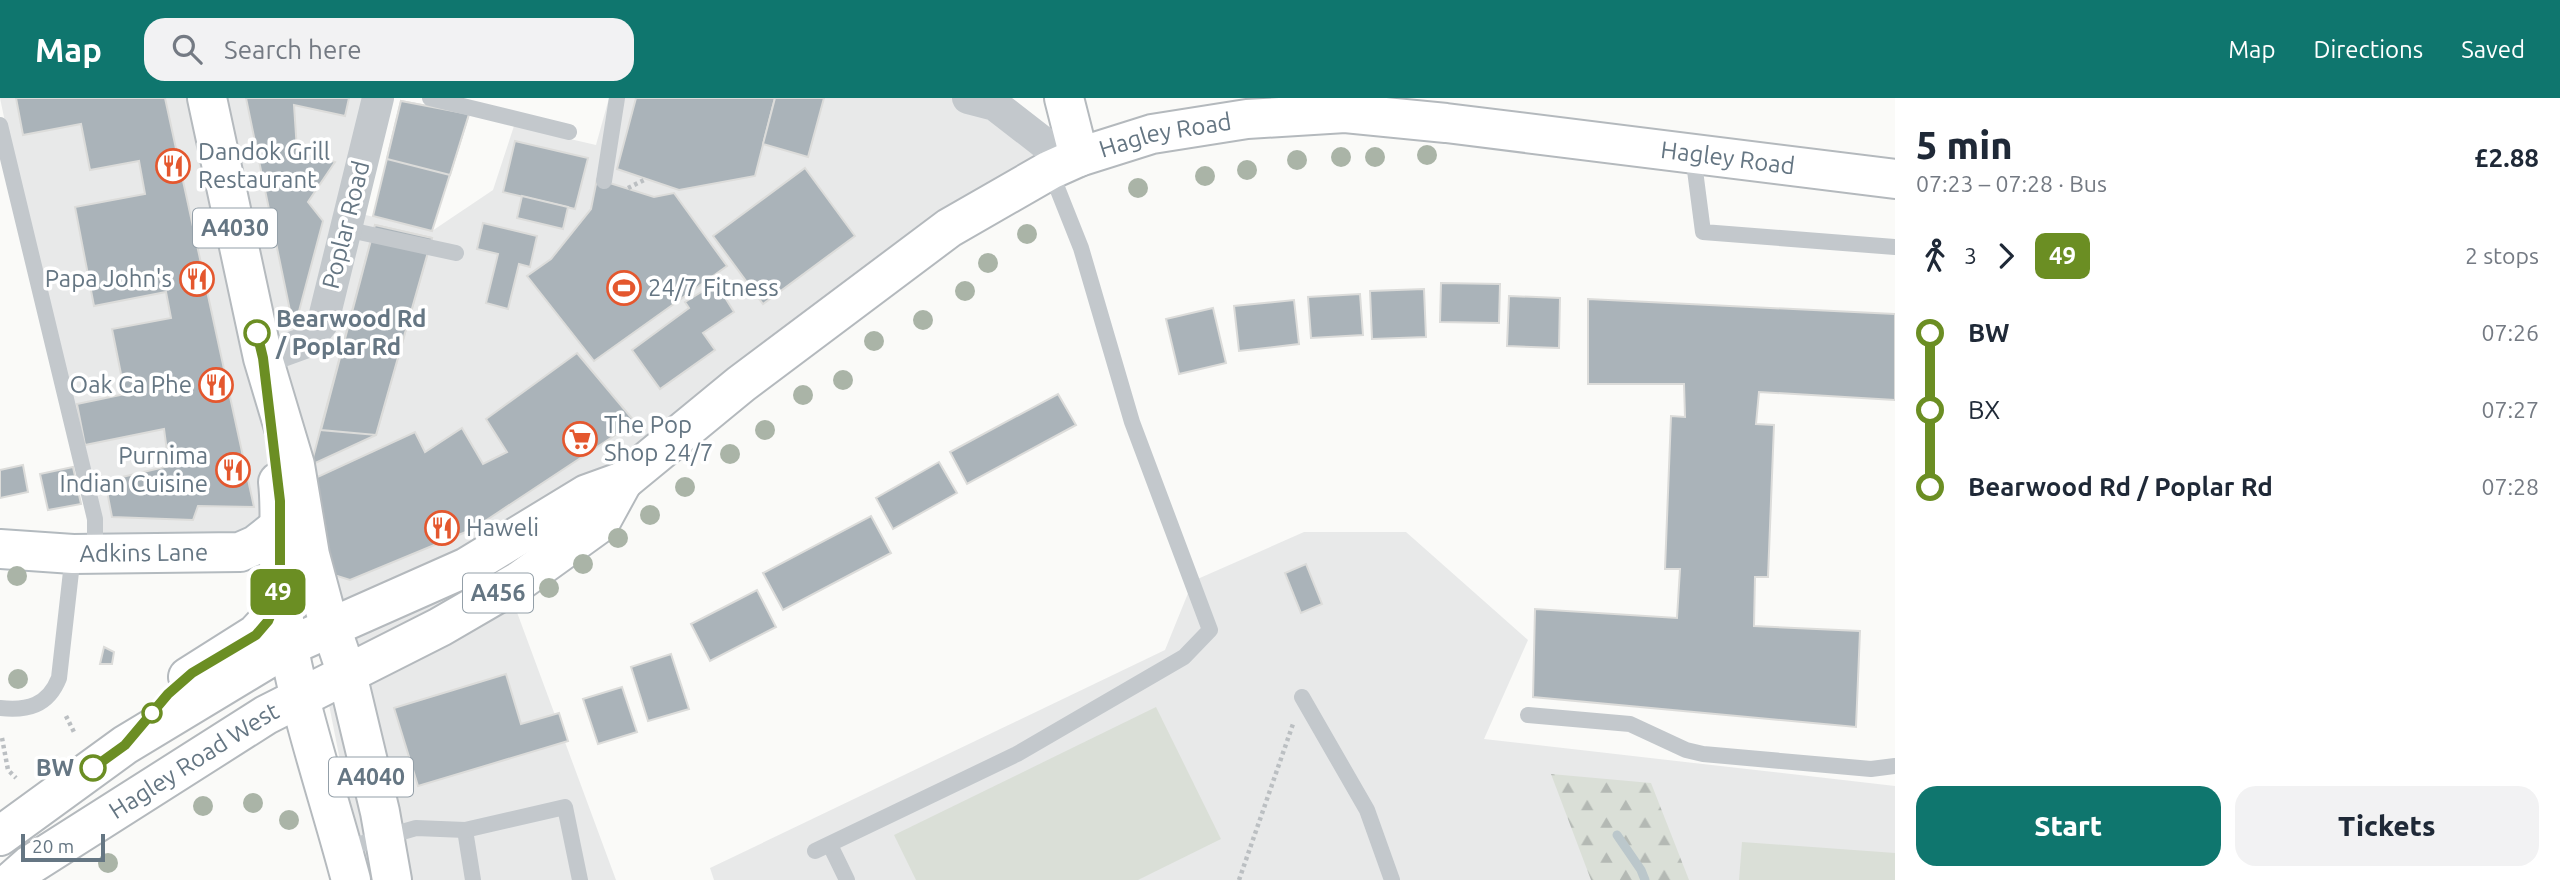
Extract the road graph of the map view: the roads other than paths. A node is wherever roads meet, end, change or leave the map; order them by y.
1 (207, 98) edge
2 (378, 98) edge
3 (430, 98) edge
4 (617, 98) edge
5 (625, 98) edge
6 (968, 98) edge
7 (1064, 98) edge
8 (629, 122) dead end
9 (0, 125) edge
10 (569, 132) dead end
11 (1693, 154) junction
12 (1065, 163) junction
13 (1895, 180) edge
14 (604, 181) dead end
15 (345, 229) junction
16 (1895, 247) edge
17 (456, 253) dead end
18 (263, 358) junction
19 (623, 481) junction
20 (279, 526) junction
21 (0, 549) edge
22 (84, 554) junction
23 (280, 587) junction
24 (330, 627) junction
25 (295, 672) junction
26 (347, 674) junction
27 (1302, 697) road end
28 (0, 708) edge
29 (1528, 715) dead end
30 (125, 745) junction
31 (1895, 766) edge
32 (465, 830) junction
33 (0, 836) edge
34 (385, 837) junction
35 (347, 864) edge
36 (13, 880) edge
37 (392, 880) edge
38 (473, 880) edge
39 (580, 880) edge
40 (847, 880) edge
41 (1392, 880) edge

1 - 18 main road, A4030
2 - 15 street, Poplar Road
3 - 10 lane
4 - 14 lane
5 - 8 lane
6 - 12 street
7 - 12 main road
9 - 22 lane
11 - 12 main road, Hagley Road / A456
11 - 13 main road, Hagley Road / A456
11 - 16 lane
12 - 19 main road, Hagley Road / A456
12 - 40 lane
15 - 17 lane
15 - 18 street, Poplar Road
18 - 20 main road, A4030
18 - 24 main road, A4030
19 - 24 main road, Hagley Road / A456
19 - 26 main road, Hagley Road / A456
20 - 22 main road, Adkins Lane
20 - 23 main road, A4030
21 - 22 main road, Adkins Lane
22 - 28 lane
23 - 25 main road, A4030
23 - 30 main road, A456
24 - 25 main road, Hagley Road West / A456
24 - 26 main road, A4040
25 - 26 main road, Hagley Road West / A456
25 - 30 main road, Hagley Road West / A456
25 - 35 main road, A4040
25 - 36 main road, Hagley Road West / A456
26 - 34 main road, A4040
27 - 41 lane
29 - 31 lane
30 - 33 main road, Hagley Road West / A456
32 - 34 lane
32 - 38 lane
32 - 39 lane
34 - 35 lane
34 - 37 main road, A4040

